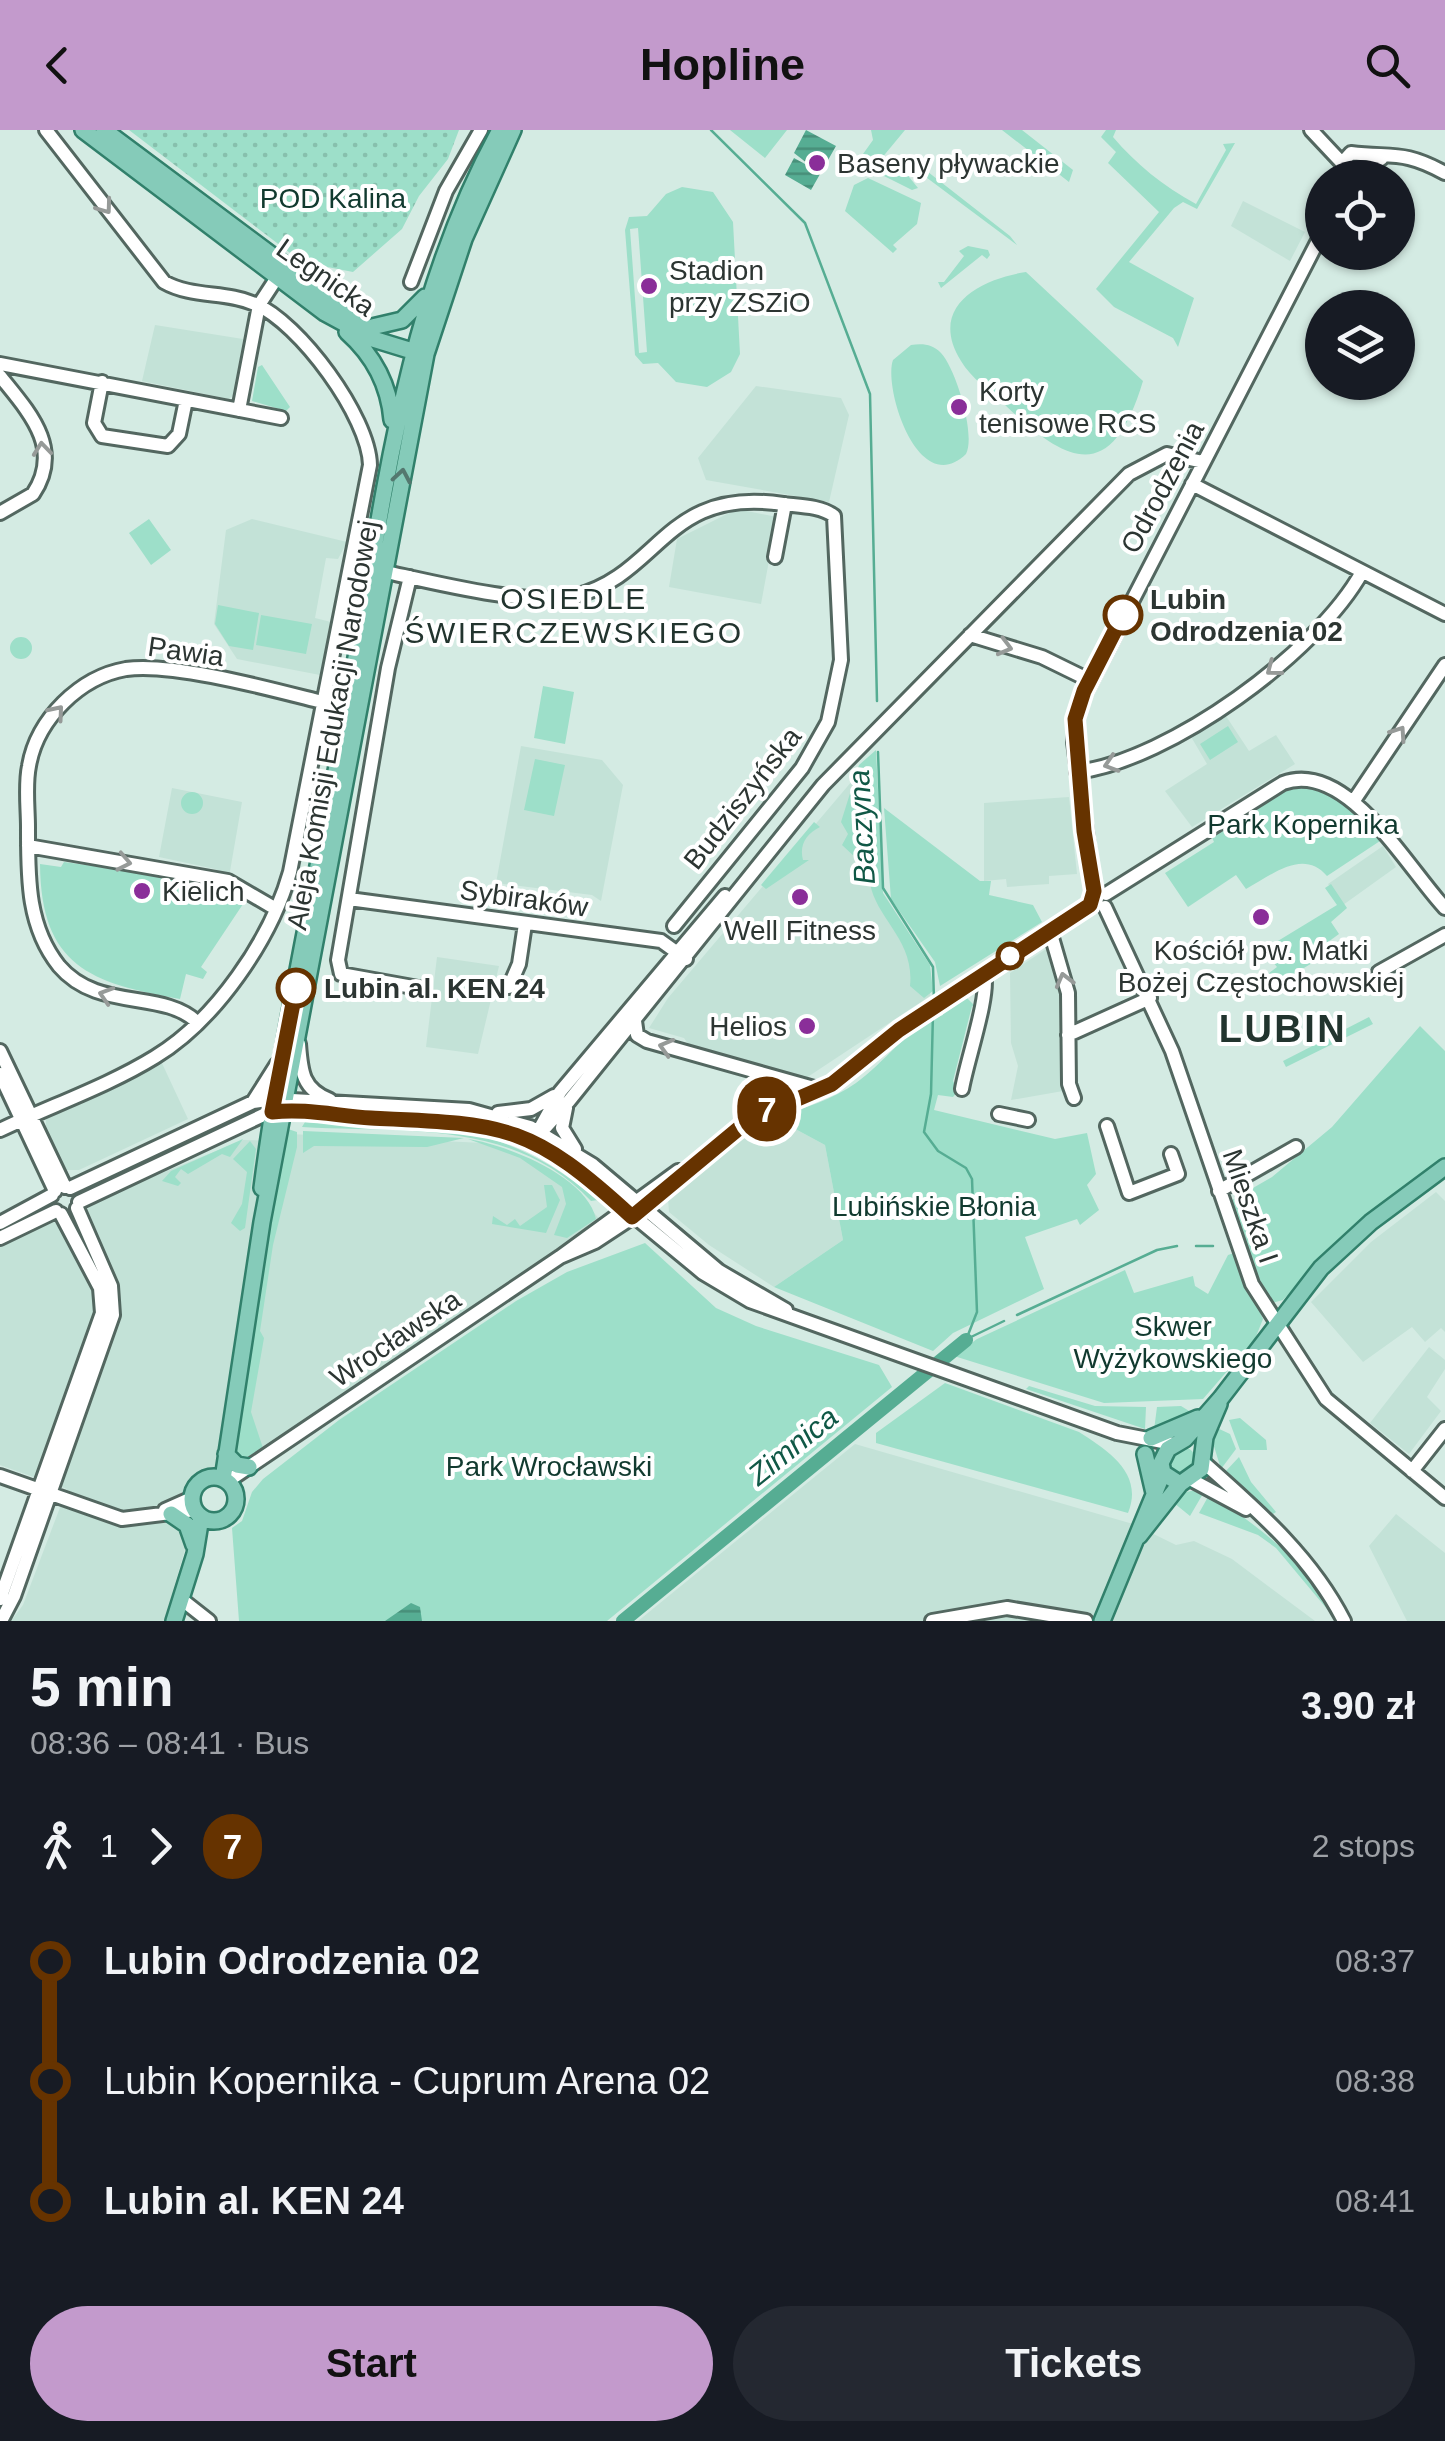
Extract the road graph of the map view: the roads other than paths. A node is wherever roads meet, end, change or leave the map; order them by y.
1 (46, 130) edge
2 (82, 130) edge
3 (104, 130) edge
4 (480, 130) edge
5 (500, 130) edge
6 (513, 130) edge
7 (1315, 134) edge
8 (1339, 160) edge
9 (1367, 160) edge
10 (1445, 172) edge
11 (1305, 266) edge
12 (278, 276) junction
13 (437, 276) junction
14 (412, 282) dead end
15 (259, 305) junction
16 (325, 313) junction
17 (372, 328) junction
18 (418, 351) junction
19 (0, 364) edge
20 (18, 367) junction
21 (4, 381) edge
22 (102, 382) junction
23 (186, 400) junction
24 (239, 410) junction
25 (281, 418) dead end
26 (392, 440) junction
27 (1203, 462) junction
28 (1192, 484) junction
29 (785, 504) junction
30 (0, 513) edge
31 (775, 557) dead end
32 (386, 572) junction
33 (1362, 572) junction
34 (410, 578) junction
35 (1445, 614) edge
36 (970, 634) junction
37 (1445, 665) edge
38 (1089, 680) junction
39 (322, 702) junction
40 (802, 768) junction
41 (1077, 772) junction
42 (823, 785) junction
43 (1353, 802) junction
44 (28, 846) junction
45 (1102, 897) junction
46 (349, 899) junction
47 (1445, 908) edge
48 (276, 909) junction
49 (525, 924) junction
50 (674, 926) dead end
51 (1050, 931) junction
52 (1445, 935) edge
53 (682, 956) junction
54 (1379, 972) dead end
55 (984, 973) junction
56 (509, 987) dead end
57 (424, 990) dead end
58 (1150, 998) junction
59 (635, 1021) junction
60 (198, 1022) junction
61 (1068, 1035) junction
62 (292, 1046) junction
63 (1172, 1051) joint
64 (0, 1052) edge
65 (0, 1074) edge
66 (776, 1080) junction
67 (962, 1089) dead end
68 (821, 1090) junction
69 (564, 1097) junction
70 (1074, 1098) dead end
71 (796, 1099) junction
72 (253, 1102) junction
73 (337, 1102) junction
74 (280, 1105) junction
75 (770, 1108) junction
76 (489, 1114) junction
77 (999, 1114) dead end
78 (26, 1118) junction
79 (1028, 1120) dead end
80 (1107, 1126) dead end
81 (230, 1128) junction
82 (0, 1130) edge
83 (268, 1138) junction
84 (541, 1139) junction
85 (1296, 1147) dead end
86 (1172, 1154) dead end
87 (579, 1155) junction
88 (692, 1165) junction
89 (1445, 1167) edge
90 (658, 1185) junction
91 (619, 1186) junction
92 (61, 1190) junction
93 (1219, 1191) junction
94 (78, 1205) junction
95 (634, 1209) junction
96 (58, 1213) junction
97 (262, 1222) junction
98 (0, 1223) edge
99 (0, 1238) edge
100 (1277, 1323) junction
101 (1221, 1398) junction
102 (1202, 1416) junction
103 (228, 1425) junction
104 (1445, 1429) edge
105 (1179, 1441) junction
106 (1148, 1446) junction
107 (226, 1454) junction
108 (1202, 1457) junction
109 (254, 1464) junction
110 (1162, 1468) junction
111 (1412, 1471) junction
112 (0, 1476) edge
113 (225, 1482) junction
114 (1186, 1482) junction
115 (45, 1492) junction
116 (1154, 1493) junction
117 (1445, 1498) edge
118 (200, 1512) junction
119 (171, 1514) junction
120 (1258, 1515) junction
121 (144, 1518) junction
122 (1139, 1536) junction
123 (195, 1554) junction
124 (9, 1578) edge
125 (0, 1599) edge
126 (181, 1599) junction
127 (1, 1621) edge
128 (174, 1621) edge
129 (209, 1621) edge
130 (932, 1621) edge
131 (1086, 1621) edge
132 (1102, 1621) edge
133 (1344, 1621) edge

1 -> 15 street
2 - 12 main road, Legnicka
3 - 17 main road, Legnicka
4 - 14 street
5 - 13 main road
6 - 18 main road
7 - 8 street
9 - 10 street
11 - 27 street, Odrodzenia
12 - 15 street
12 - 16 main road, Legnicka
13 - 17 main road
13 - 18 main road
15 - 24 street
15 - 39 street
16 - 18 main road, Legnicka
16 - 26 main road
17 - 18 main road, Legnicka
18 - 26 main road
32 -> 18 main road, Aleja Komisji Edukacji Narodowej
19 - 20 street
20 - 21 street
20 - 22 street
30 -> 21 street
22 - 23 street
22 - 23 street
23 - 24 street
24 - 25 street
26 - 62 main road, Aleja Komisji Edukacji Narodowej
27 - 28 street, Odrodzenia
27 - 36 street
28 - 33 street
28 - 38 street, Odrodzenia
29 - 31 street
29 - 34 street, Budziszyńska
29 - 40 street, Budziszyńska
32 - 34 street, Budziszyńska
32 - 62 main road, Aleja Komisji Edukacji Narodowej
33 - 35 street
33 -> 41 street
34 - 46 street
36 -> 38 street
36 - 42 street
43 -> 37 street
38 - 41 street, Odrodzenia
44 -> 39 street, Pawia
39 - 48 street
40 - 42 street
40 - 50 street, Budziszyńska
41 - 45 street, Odrodzenia
42 - 53 street
43 - 45 street
43 - 47 street
44 -> 48 street
60 -> 44 street, Pawia
45 - 51 street, Wrocławska
45 - 58 street, Odrodzenia
46 - 49 street, Sybiraków
46 - 57 street
48 - 60 street
49 - 53 street, Sybiraków
49 - 56 street
51 - 55 street, Wrocławska
61 -> 51 street
52 - 54 street
53 - 59 street
53 - 69 street
55 - 67 street
55 - 68 street, Wrocławska
58 - 61 street
58 - 63 street, Odrodzenia
66 -> 59 street
59 - 69 street
60 - 78 street
61 - 70 street
62 - 72 street
62 - 73 street
62 - 74 main road, Aleja Komisji Edukacji Narodowej
63 - 93 street, Mieszka I
64 - 78 street
65 - 78 street
66 - 68 street
66 - 71 street
66 - 75 street
68 - 71 street, Wrocławska
69 - 76 street
69 - 84 street
69 - 87 street
71 - 75 street, Wrocławska
72 - 74 street
72 - 92 street
73 - 74 street
73 - 76 street
74 - 81 street
74 - 83 main road, Aleja Komisji Edukacji Narodowej
74 - 84 street
74 - 97 main road, Aleja Komisji Edukacji Narodowej
75 - 88 street, Wrocławska
76 - 84 street
77 - 79 street
78 - 82 street
78 - 92 street
80 - 86 street
81 - 83 street
81 - 94 street
83 - 97 main road, Aleja Komisji Edukacji Narodowej
84 - 87 street
84 - 95 street
85 - 93 street
87 - 91 street
88 - 90 street, Wrocławska
88 - 95 street, Wrocławska
89 - 100 main road
90 - 91 street
90 - 95 street, Wrocławska
91 - 95 street
92 - 94 street
92 - 96 street
92 - 98 street
93 - 100 street, Mieszka I
94 - 96 street
94 - 115 street
95 - 106 street
95 - 109 street, Wrocławska
96 - 99 street
96 - 115 street
97 - 103 main road, Aleja Komisji Edukacji Narodowej
100 - 101 main road
100 - 111 street, Mieszka I
101 - 102 main road
101 - 108 main road
102 - 105 main road
102 - 106 main road
103 - 107 main road, Aleja Komisji Edukacji Narodowej
103 - 113 main road, Aleja Komisji Edukacji Narodowej
104 - 111 street
105 - 106 street
105 - 108 main road
105 - 110 main road
106 - 110 street
106 - 116 main road
107 - 109 main road
107 - 113 main road, Aleja Komisji Edukacji Narodowej
108 - 114 main road
108 - 120 street
109 - 113 street, Wrocławska
110 - 114 main road
110 - 116 main road
111 - 117 street, Mieszka I
112 - 115 street
113 - 118 main road
113 - 118 main road
114 - 120 street
114 - 122 main road
115 - 121 street
115 - 124 street
116 - 122 main road
118 - 119 street
118 - 121 street
118 - 123 main road
119 - 121 street
119 - 123 main road
120 - 133 street
122 - 132 main road
123 - 126 main road
124 - 125 street
124 - 127 street
126 - 128 main road
126 - 129 street
130 - 131 street

